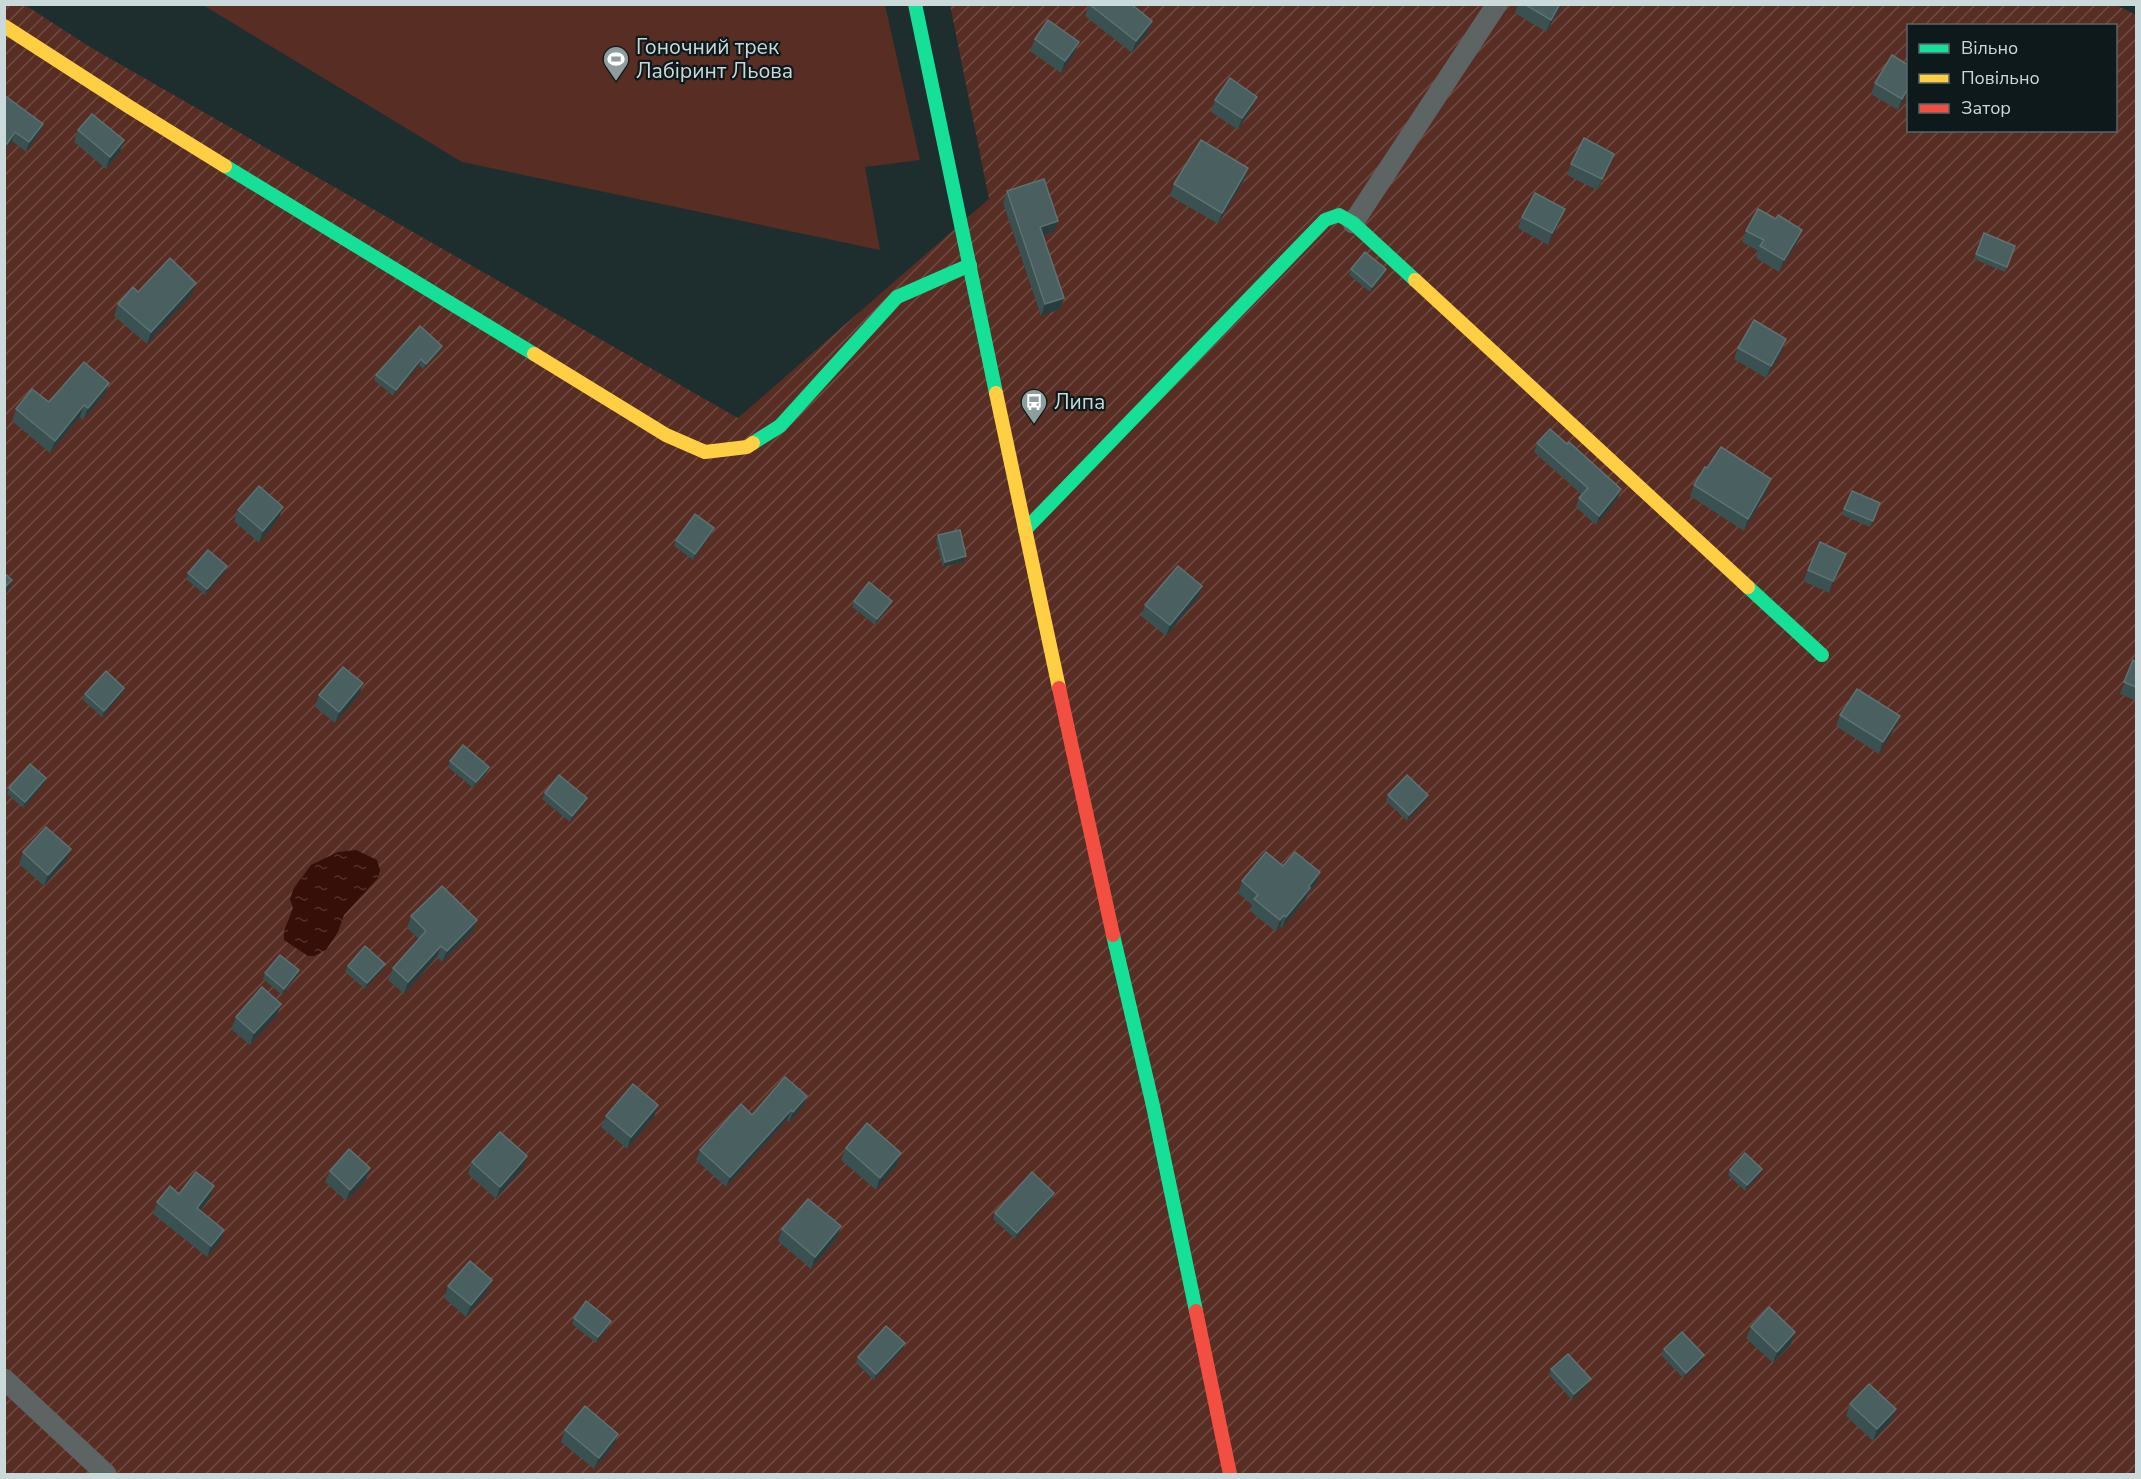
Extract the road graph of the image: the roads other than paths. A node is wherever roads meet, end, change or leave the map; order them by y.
1 (915, 4) edge
2 (1497, 4) edge
3 (4, 26) edge
4 (1353, 223) junction
5 (970, 265) junction
6 (1025, 530) junction
7 (1822, 655) dead end
8 (4, 1379) edge
9 (106, 1474) edge
10 (1230, 1474) edge

1 - 5 street
2 - 4 street
3 - 5 street
4 - 6 street
4 - 7 street
5 - 6 street
6 - 10 street
8 - 9 street

